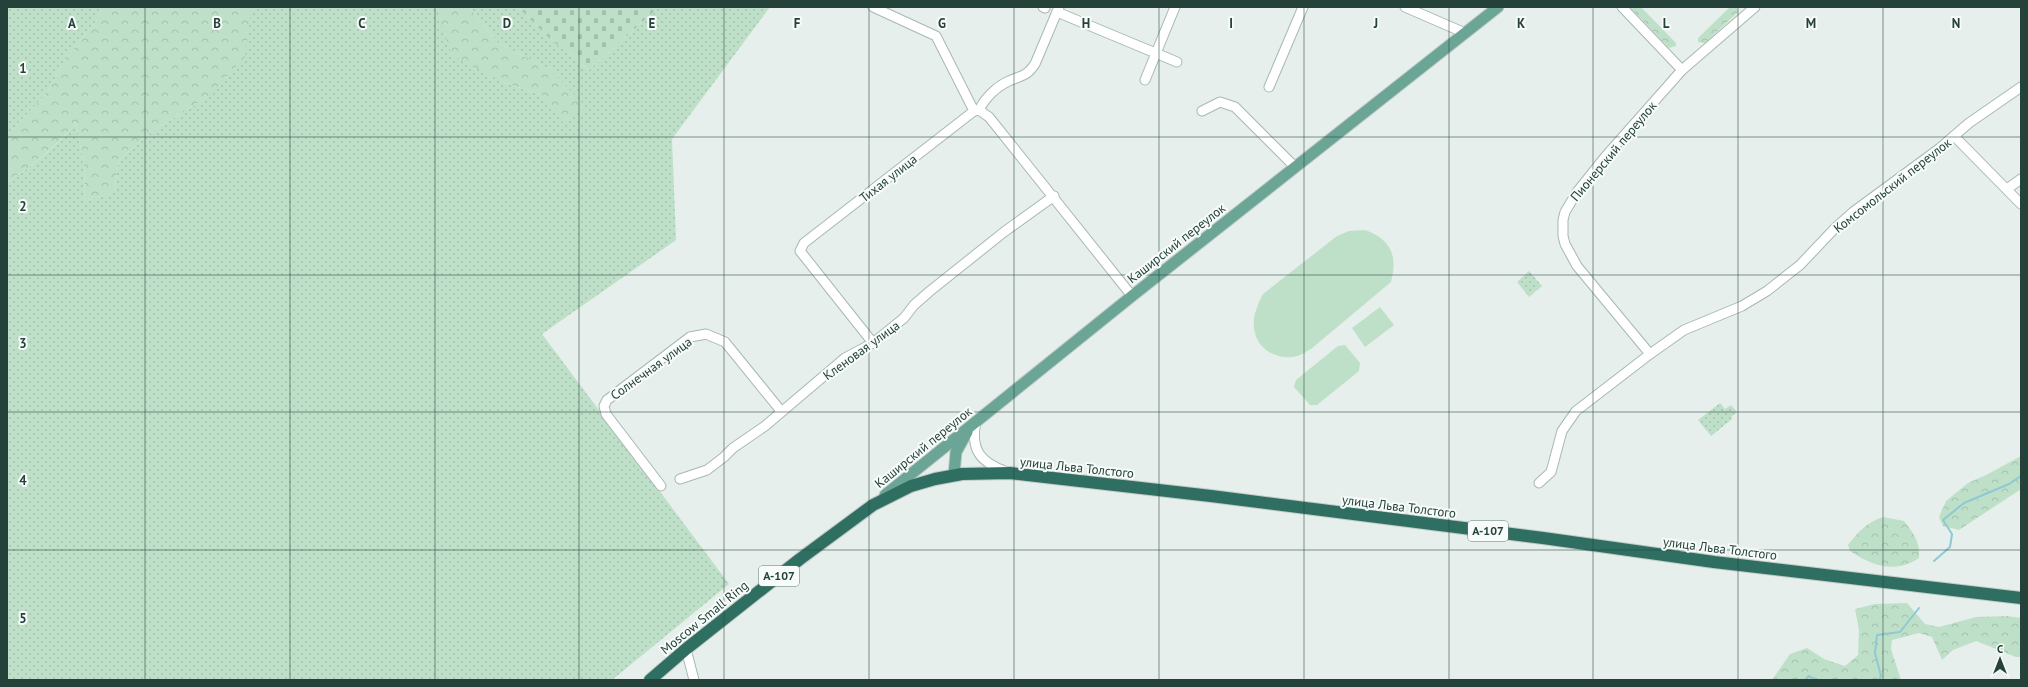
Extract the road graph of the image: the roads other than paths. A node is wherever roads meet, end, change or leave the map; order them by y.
1 (874, 7) edge
2 (1175, 7) edge
3 (1303, 7) edge
4 (1405, 7) edge
5 (1498, 7) edge
6 (1622, 7) edge
7 (1755, 7) edge
8 (1058, 10) edge
9 (1465, 33) junction
10 (1155, 53) junction
11 (1177, 62) dead end
12 (1682, 70) junction
13 (1145, 80) dead end
14 (1269, 87) dead end
15 (2021, 87) edge
16 (977, 110) junction
17 (1202, 111) dead end
18 (1954, 136) junction
19 (1295, 167) junction
20 (2021, 179) edge
21 (2007, 189) junction
22 (1054, 196) junction
23 (2021, 204) edge
24 (1132, 296) junction
25 (873, 343) junction
26 (1650, 354) junction
27 (781, 411) junction
28 (976, 421) junction
29 (1010, 473) junction
30 (954, 475) junction
31 (680, 479) dead end
32 (1539, 483) dead end
33 (661, 486) dead end
34 (873, 505) junction
35 (2021, 598) edge
36 (686, 649) junction
37 (650, 680) edge
38 (694, 680) edge

1 - 16 street
2 - 10 street
3 - 14 street
4 - 9 street
5 - 9 main road, Каширский переулок
6 - 12 street
7 - 12 street, Пионерский переулок
8 - 10 street
8 - 16 street, Тихая улица
9 - 19 main road, Каширский переулок
10 - 11 street
10 - 13 street
12 - 26 street, Пионерский переулок
15 - 18 street, Комсомольский переулок
16 - 22 street
16 - 25 street, Тихая улица
17 - 19 street
18 - 21 street
18 - 26 street, Комсомольский переулок
19 - 24 main road, Каширский переулок
20 - 21 street
21 - 23 street
22 - 24 street
22 - 25 street, Кленовая улица
24 - 28 main road, Каширский переулок
25 - 27 street, Кленовая улица
26 - 32 street, Комсомольский переулок
27 - 31 street, Кленовая улица
27 - 33 street, Солнечная улица
28 - 29 street
28 - 30 main road
28 - 34 main road, Каширский переулок
29 - 30 highway, улица Льва Толстого / А-107
29 - 35 highway, улица Льва Толстого / А-107
30 - 34 highway, улица Льва Толстого / А-107
34 - 36 highway, Moscow Small Ring / А-107
36 - 37 highway, Moscow Small Ring / А-107
36 - 38 street

